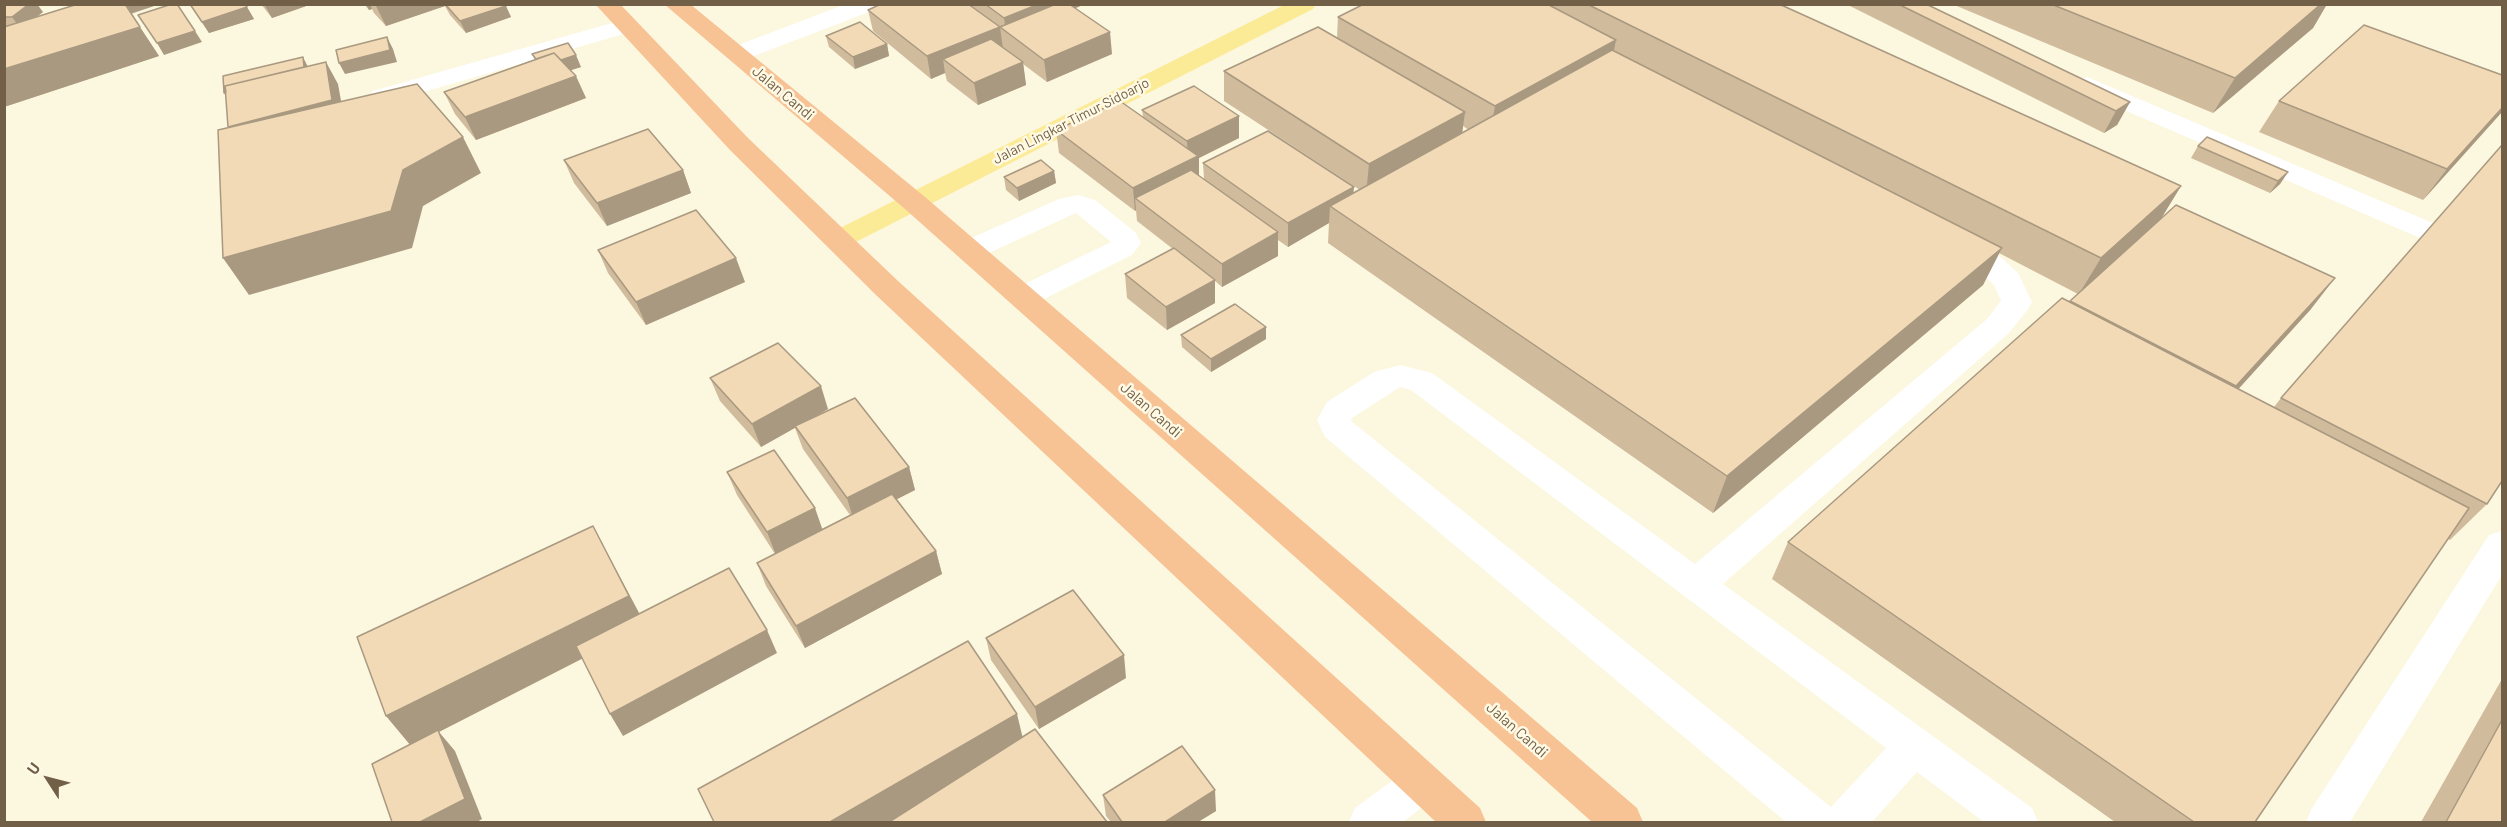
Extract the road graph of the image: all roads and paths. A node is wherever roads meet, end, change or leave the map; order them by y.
1 (606, 4) edge
2 (675, 4) edge
3 (869, 4) edge
4 (1305, 4) edge
5 (626, 26) junction
6 (737, 54) junction
7 (2063, 75) edge
8 (382, 96) edge
9 (915, 203) junction
10 (1937, 231) edge
11 (2430, 232) edge
12 (838, 240) junction
13 (969, 250) junction
14 (1023, 297) junction
15 (2502, 545) edge
16 (1696, 585) junction
17 (1914, 746) junction
18 (1422, 783) junction
19 (1370, 822) edge
20 (1465, 822) edge
21 (1622, 822) edge
22 (1817, 822) edge
23 (1845, 822) edge
24 (2018, 822) edge
25 (2327, 822) edge

1 - 5 highway
2 - 6 highway, Jalan Candi
3 - 6 lane
4 - 9 main road, Jalan Lingkar Timur Sidoarjo
5 - 8 lane
5 - 12 highway
6 - 9 highway, Jalan Candi
7 - 11 lane
9 - 12 main road, Jalan Lingkar Timur Sidoarjo
9 - 13 highway, Jalan Candi
10 - 16 lane
12 - 18 highway
13 - 14 highway, Jalan Candi
13 - 14 lane
14 - 21 highway, Jalan Candi
15 - 25 lane
16 - 17 lane
16 - 22 lane
17 - 23 lane
17 - 24 lane
18 - 19 lane
18 - 20 highway

